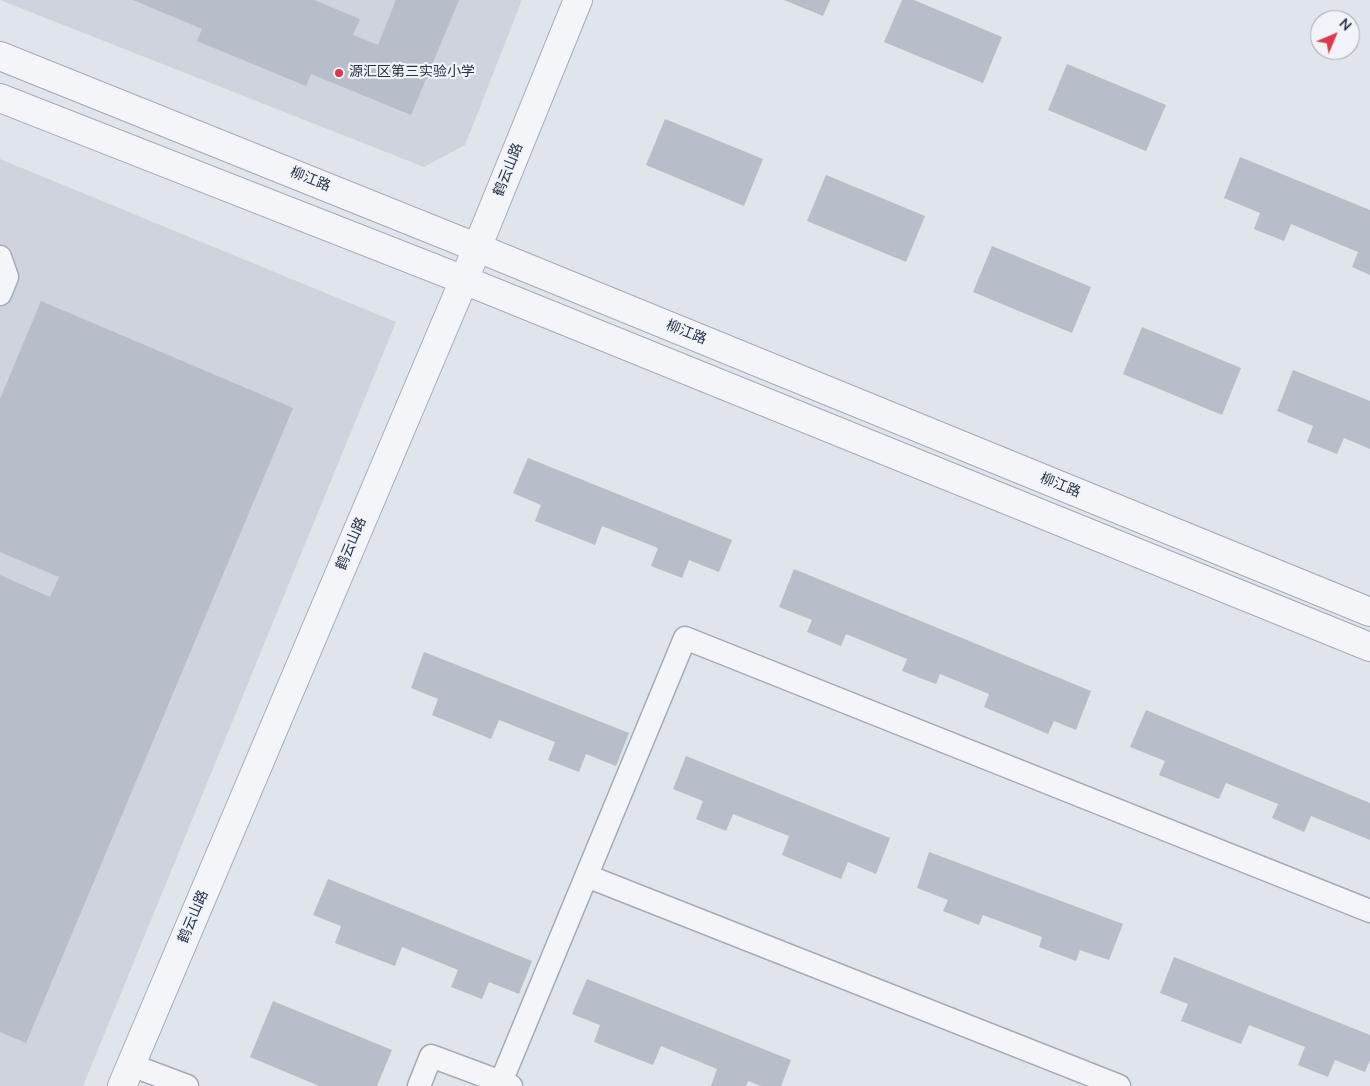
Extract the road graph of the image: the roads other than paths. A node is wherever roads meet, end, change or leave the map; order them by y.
1 (578, 0) edge
2 (0, 56) edge
3 (0, 98) edge
4 (478, 248) junction
5 (0, 257) edge
6 (464, 280) junction
7 (0, 294) edge
8 (1370, 612) edge
9 (1370, 647) edge
10 (587, 876) junction
11 (1370, 911) edge
12 (126, 1076) edge
13 (506, 1084) edge
14 (187, 1086) edge
15 (419, 1086) edge
16 (1119, 1086) edge

1 - 4 street, 鹤云山路
2 - 4 street, 柳江路
3 - 6 street
4 - 6 street, 鹤云山路
4 - 8 street, 柳江路
5 - 7 street
6 - 9 street
6 - 12 street, 鹤云山路
10 - 11 street
10 - 13 street
10 - 16 street
12 - 14 street
13 - 15 street

